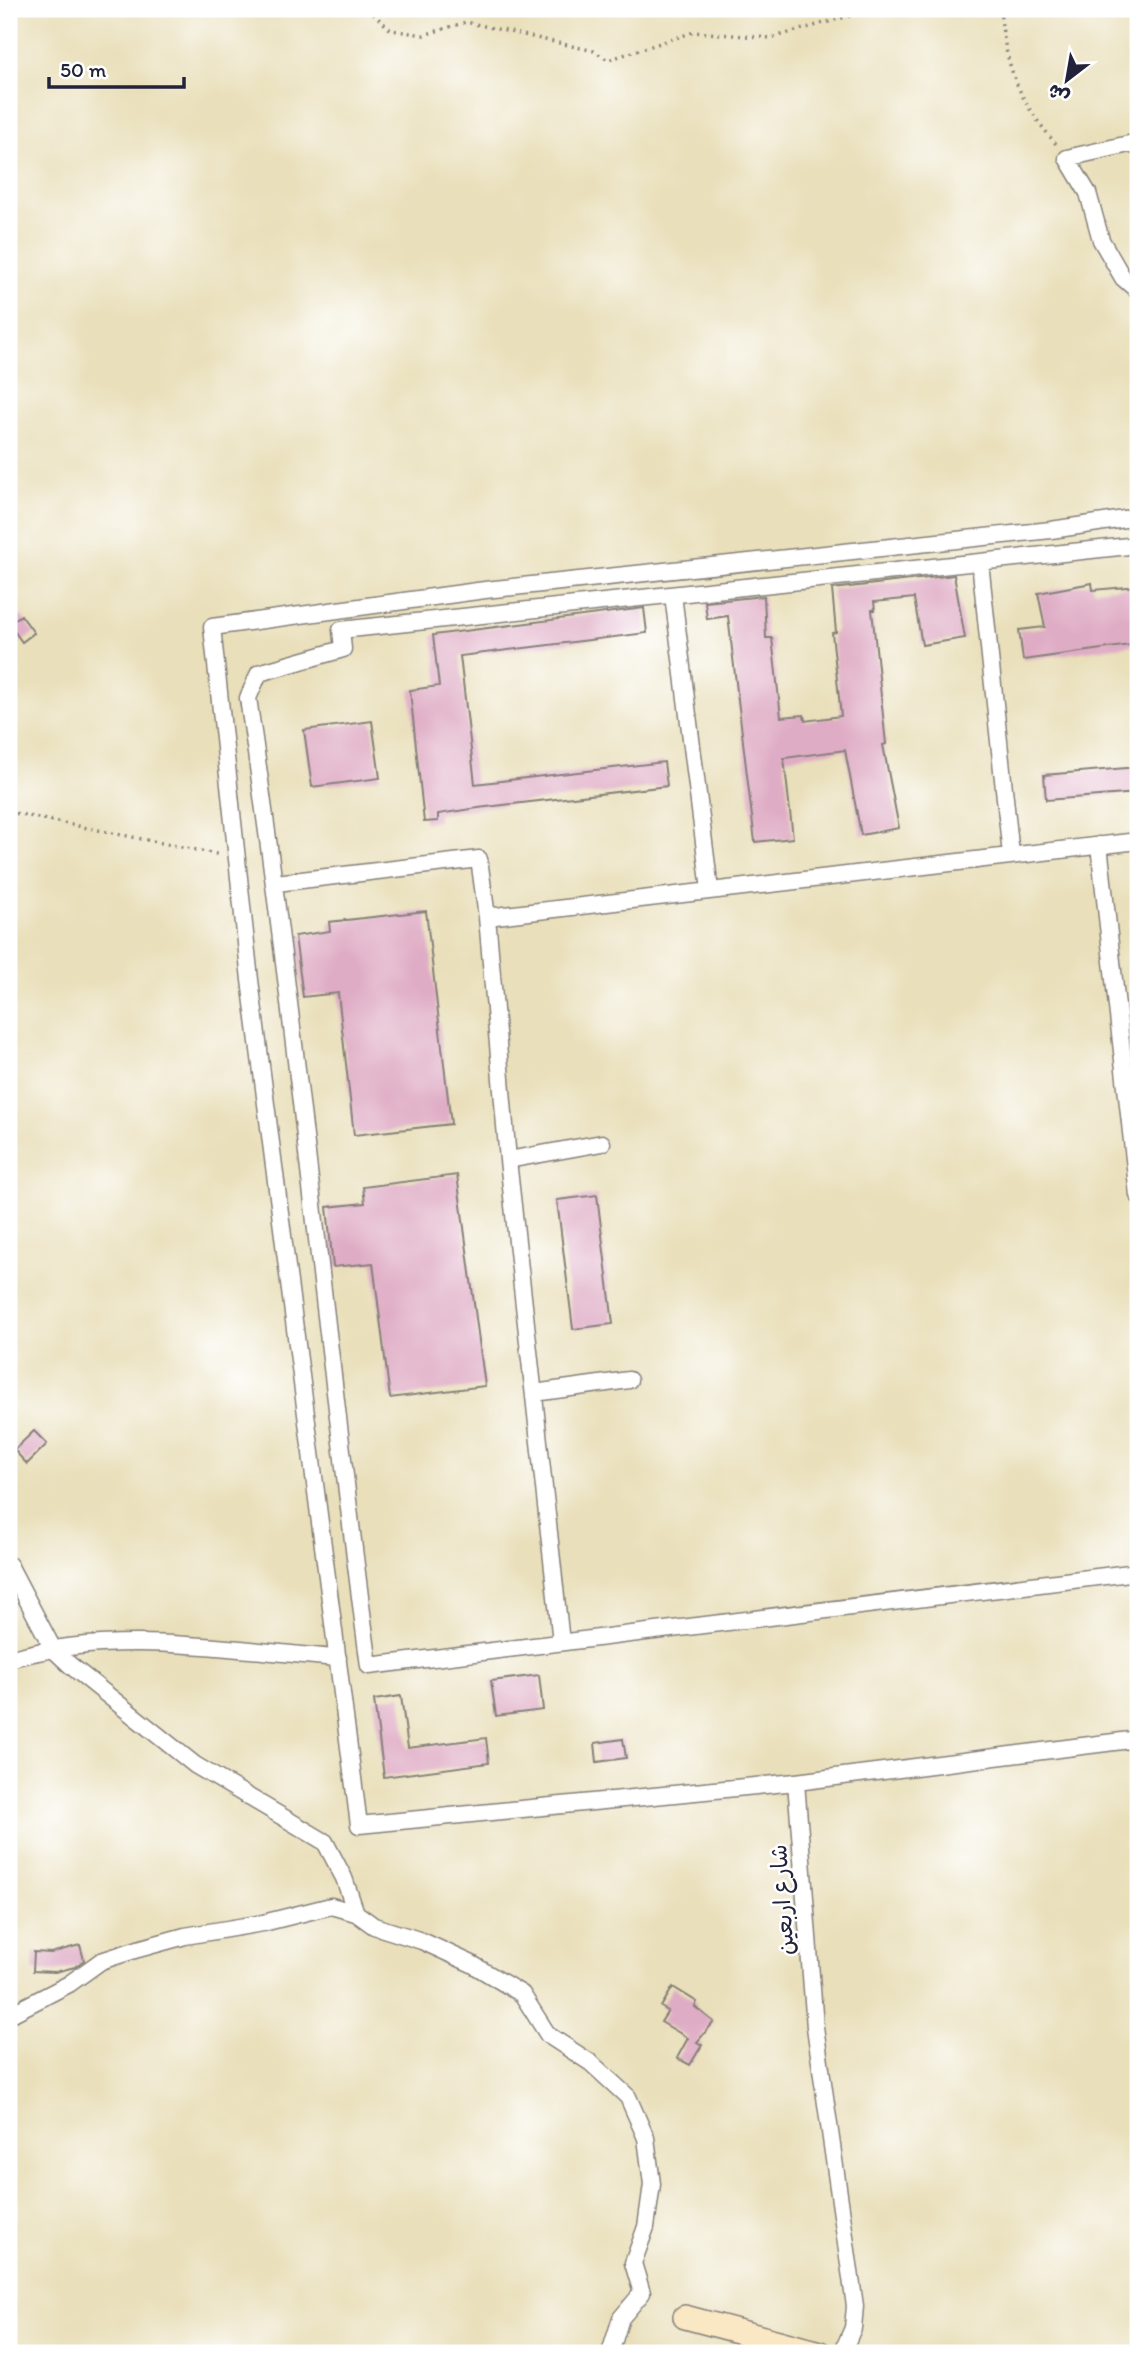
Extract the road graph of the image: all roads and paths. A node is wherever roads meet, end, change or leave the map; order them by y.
1 (368, 9) edge
2 (874, 9) edge
3 (1000, 9) edge
4 (1138, 147) edge
5 (1067, 158) junction
6 (1138, 291) edge
7 (1138, 517) edge
8 (1138, 545) edge
9 (980, 562) junction
10 (673, 595) junction
11 (9, 812) edge
12 (1138, 841) edge
13 (1099, 845) junction
14 (1011, 855) junction
15 (237, 858) junction
16 (276, 883) junction
17 (710, 890) junction
18 (487, 917) junction
19 (602, 1143) dead end
20 (508, 1160) junction
21 (1138, 1195) edge
22 (629, 1380) dead end
23 (534, 1393) junction
24 (9, 1565) edge
25 (1138, 1572) edge
26 (561, 1642) junction
27 (52, 1649) junction
28 (338, 1658) junction
29 (9, 1659) edge
30 (1138, 1739) edge
31 (796, 1783) junction
32 (356, 1913) junction
33 (9, 2015) edge
34 (685, 2317) dead end
35 (610, 2353) edge
36 (820, 2353) edge
37 (842, 2353) edge

1 - 2 path
3 - 5 path
4 - 5 street
5 - 6 street
7 - 15 street
8 - 9 street
9 - 10 street
9 - 14 street
10 - 16 street
10 - 17 street
11 - 15 path
12 - 13 street
13 - 14 street
13 - 21 street
14 - 17 street
15 - 28 street
16 - 18 street
16 - 26 street
17 - 18 street
18 - 20 street
19 - 20 street
20 - 23 street
22 - 23 street
23 - 26 street
24 - 27 street
25 - 26 street
27 - 28 street
27 - 29 street
27 - 32 street
28 - 31 street
30 - 31 street
31 - 37 street, شارع اربعين
32 - 33 street
32 - 35 street
34 - 36 main road

